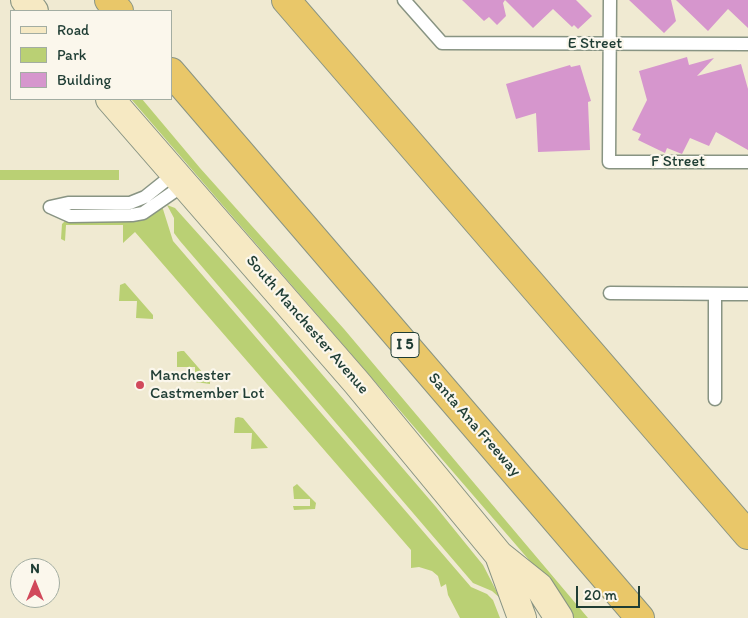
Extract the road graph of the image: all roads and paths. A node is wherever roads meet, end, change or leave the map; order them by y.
1 (25, 0) edge
2 (110, 0) edge
3 (286, 0) edge
4 (404, 0) edge
5 (610, 0) edge
6 (33, 10) edge
7 (118, 10) edge
8 (610, 44) junction
9 (748, 44) edge
10 (172, 73) edge
11 (111, 100) edge
12 (748, 162) edge
13 (180, 178) junction
14 (610, 293) dead end
15 (715, 294) junction
16 (748, 294) edge
17 (715, 398) dead end
18 (748, 535) edge
19 (499, 555) junction
20 (522, 618) edge
21 (559, 618) edge
22 (640, 618) edge

1 - 6 street
2 - 7 highway
3 - 18 highway
4 - 8 lane, E Street
5 - 8 lane
8 - 9 lane, E Street
8 - 12 lane, F Street
10 - 22 highway, Santa Ana Freeway / I 5
11 - 13 street, South Manchester Avenue
13 - 13 lane
13 - 19 street, South Manchester Avenue
14 - 15 lane
15 - 16 lane
15 - 17 lane
19 - 20 street, South Manchester Avenue
19 - 21 street, South Manchester Avenue

